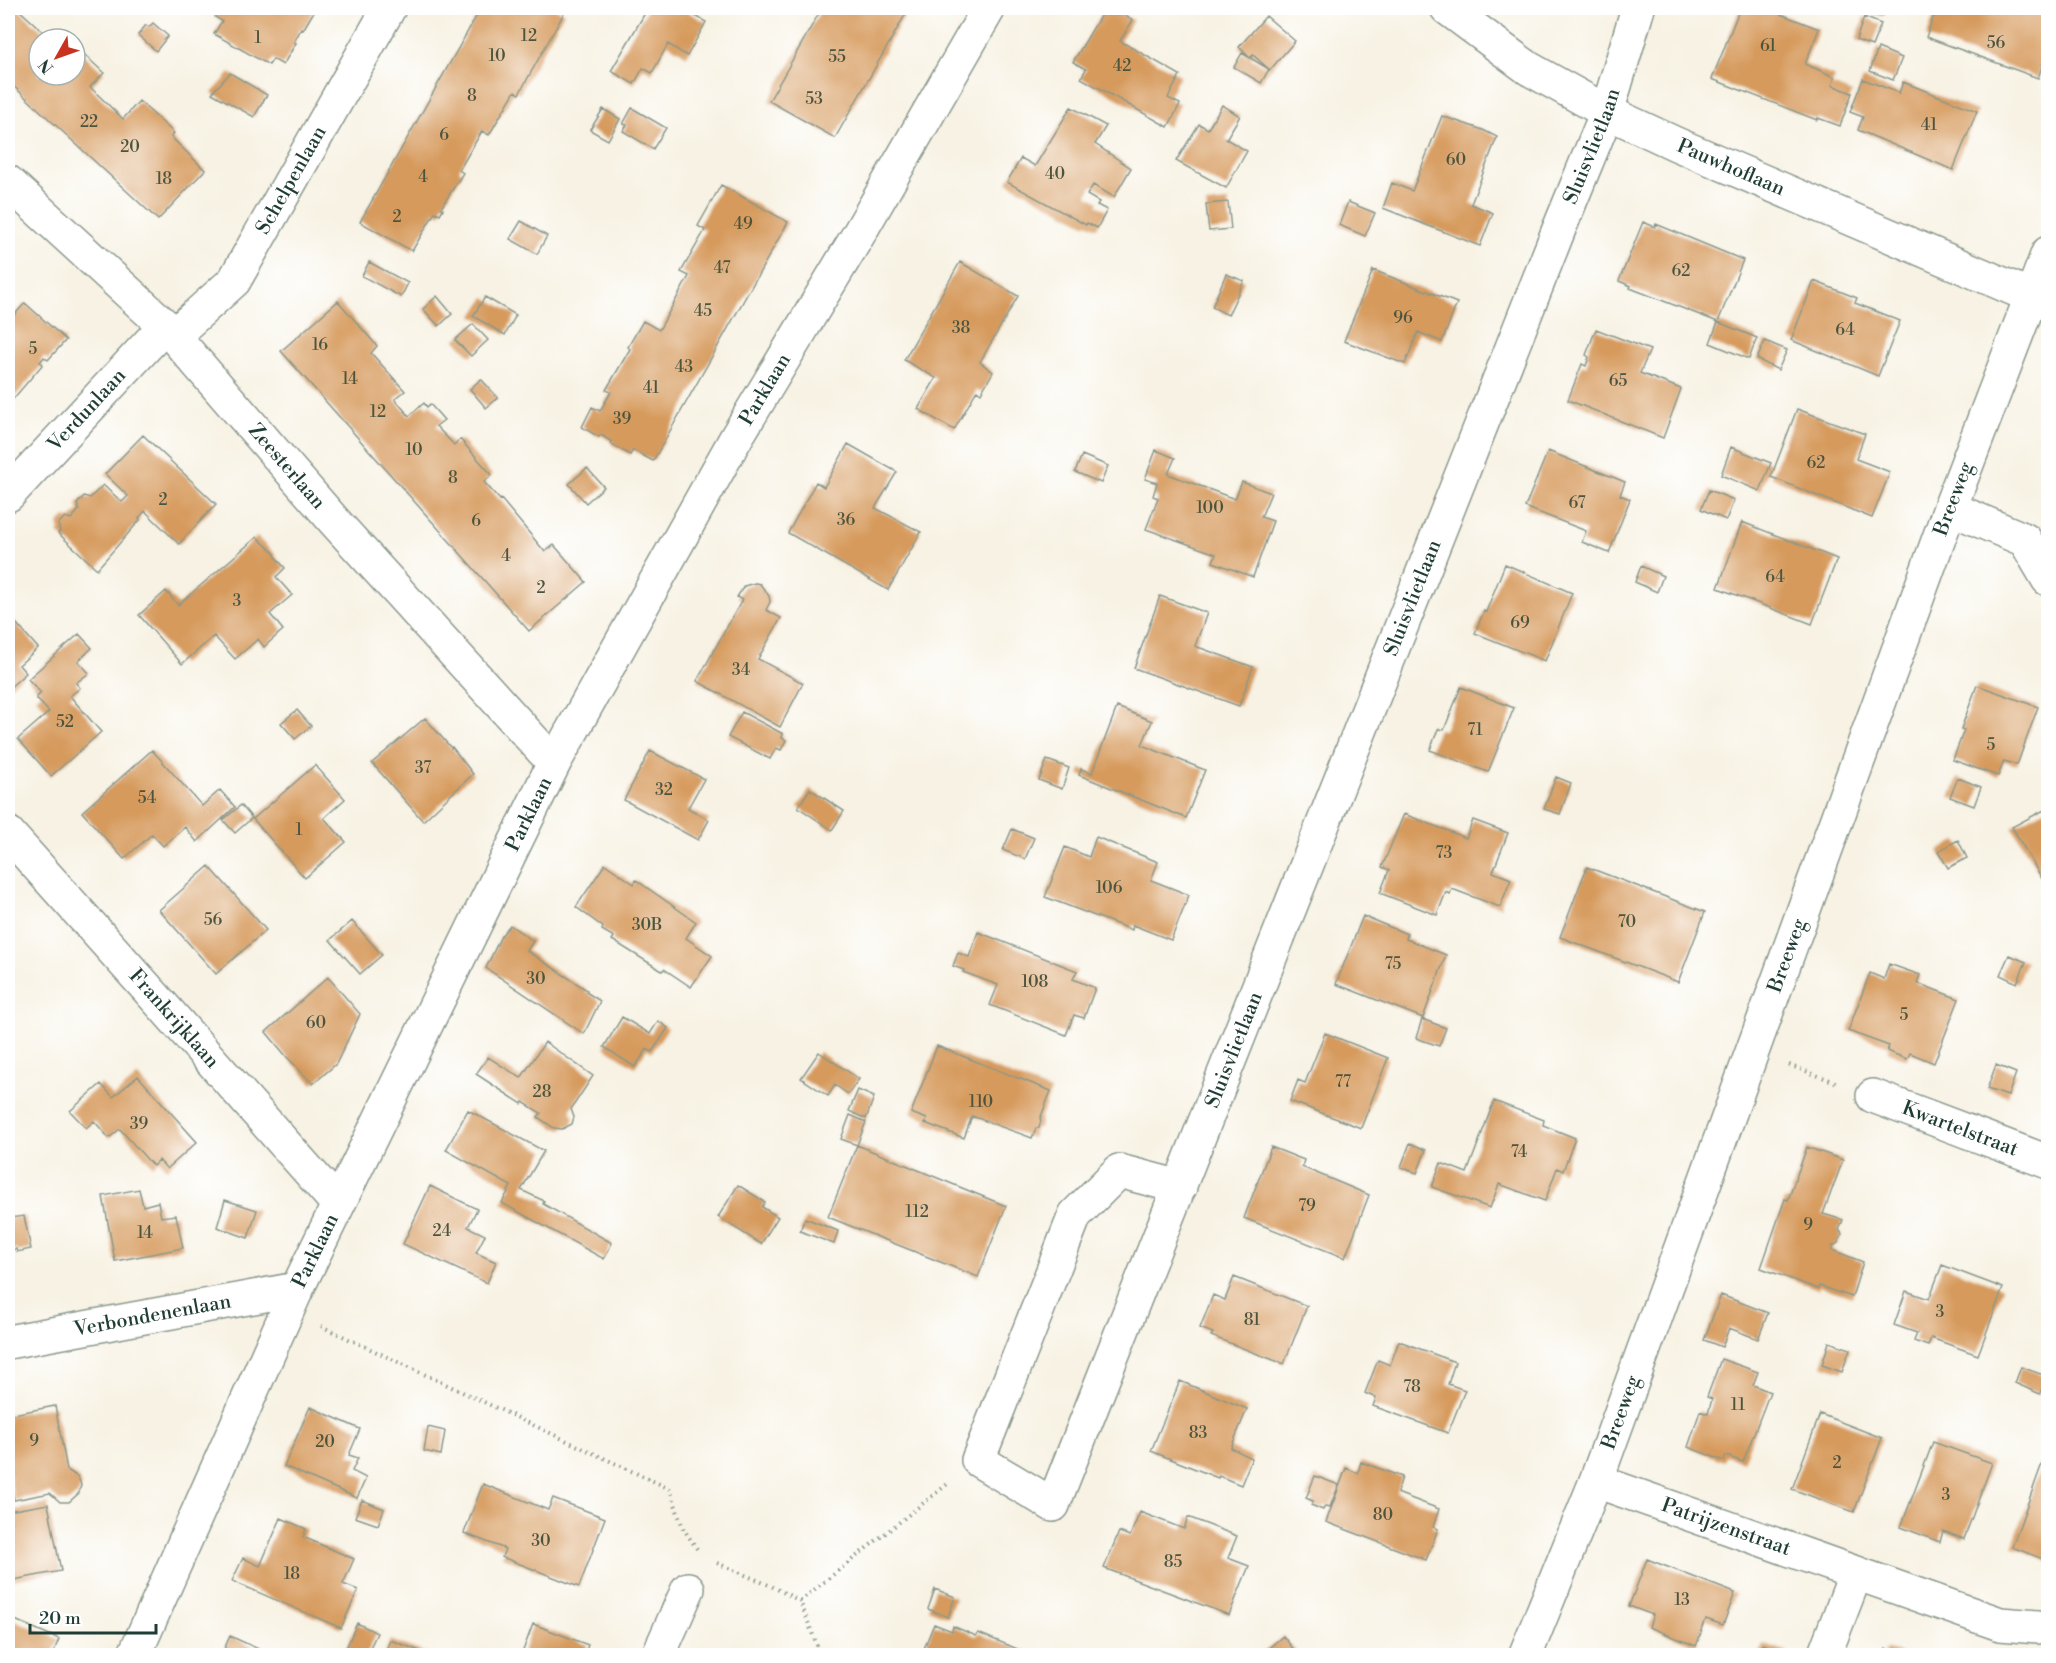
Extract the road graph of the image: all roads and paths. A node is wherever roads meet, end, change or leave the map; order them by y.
1 (389, 8) edge
2 (989, 8) edge
3 (1447, 8) edge
4 (1638, 8) edge
5 (1607, 112) junction
6 (8, 182) edge
7 (2049, 253) edge
8 (2033, 297) junction
9 (169, 331) junction
10 (8, 495) edge
11 (1950, 508) junction
12 (2049, 579) edge
13 (554, 762) junction
14 (8, 833) edge
15 (1786, 1064) dead end
16 (1873, 1096) joint
17 (2049, 1162) edge
18 (1180, 1187) junction
19 (338, 1204) junction
20 (292, 1300) junction
21 (8, 1342) edge
22 (978, 1460) junction
23 (1596, 1481) junction
24 (702, 1556) dead end
25 (711, 1560) dead end
26 (1856, 1573) junction
27 (688, 1589) dead end
28 (800, 1601) junction
29 (2038, 1627) dead end
30 (134, 1656) edge
31 (658, 1656) edge
32 (821, 1656) edge
33 (1525, 1656) edge
34 (1824, 1656) edge

1 - 9 street, Schelpenlaan
2 - 13 street, Parklaan
3 - 5 street, Pauwhoflaan
4 - 5 street, Sluisvlietlaan
5 - 8 street, Pauwhoflaan
5 - 18 street, Sluisvlietlaan
6 - 9 street, Zeesterlaan
7 - 8 street, Breeweg
8 - 11 street, Breeweg
9 - 10 street, Verdunlaan
9 - 13 street, Zeesterlaan
11 - 12 street
11 - 23 street, Breeweg
13 - 19 street, Parklaan
14 - 19 street, Frankrijklaan
15 - 16 path
16 - 17 street, Kwartelstraat
18 - 22 street
18 - 22 street, Sluisvlietlaan
19 - 20 street, Parklaan
20 - 21 street, Verbondenenlaan
20 - 24 path
20 - 30 street, Parklaan
22 - 28 path
23 - 26 street, Patrijzenstraat
23 - 33 street, Breeweg
25 - 28 path
26 - 29 street, Patrijzenstraat
26 - 34 street
27 - 31 street
28 - 32 path

